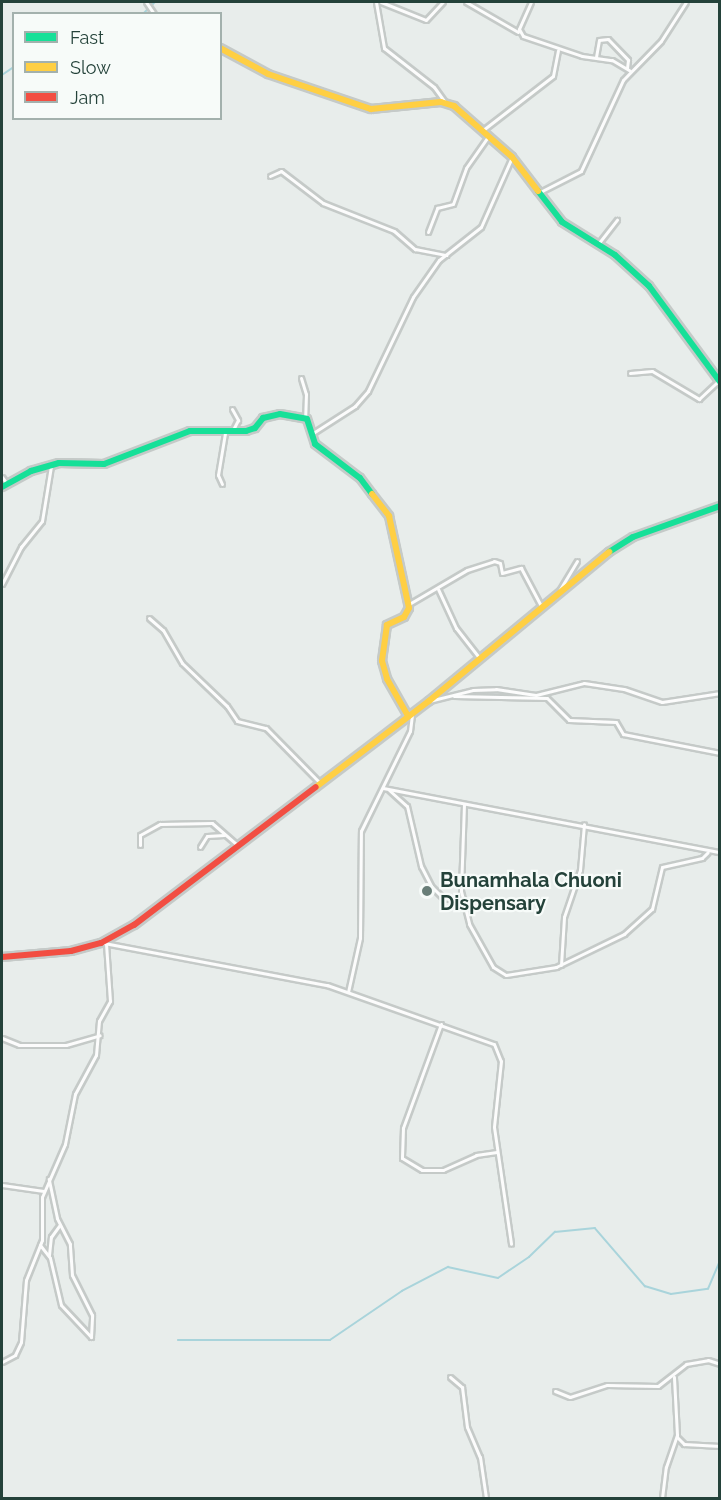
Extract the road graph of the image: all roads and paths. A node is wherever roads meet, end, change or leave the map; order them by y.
1 (376, 2) edge
2 (381, 2) edge
3 (443, 2) edge
4 (465, 2) edge
5 (531, 2) edge
6 (686, 2) edge
7 (519, 33) junction
8 (222, 49) edge
9 (558, 50) junction
10 (596, 57) junction
11 (628, 69) junction
12 (446, 102) junction
13 (483, 130) junction
14 (489, 135) junction
15 (512, 157) junction
16 (270, 176) dead end
17 (540, 192) junction
18 (617, 220) dead end
19 (428, 232) dead end
20 (598, 246) junction
21 (446, 255) junction
22 (630, 373) dead end
23 (301, 378) dead end
24 (719, 382) edge
25 (232, 409) dead end
26 (305, 418) junction
27 (229, 433) junction
28 (313, 433) junction
29 (51, 466) junction
30 (2, 477) edge
31 (222, 484) dead end
32 (4, 486) edge
33 (720, 506) edge
34 (577, 561) dead end
35 (2, 584) edge
36 (438, 589) junction
37 (558, 592) junction
38 (409, 604) junction
39 (541, 606) junction
40 (149, 618) dead end
41 (481, 660) junction
42 (720, 693) edge
43 (447, 697) junction
44 (429, 701) junction
45 (410, 714) junction
46 (720, 753) edge
47 (319, 782) junction
48 (383, 788) junction
49 (389, 790) junction
50 (464, 804) junction
51 (584, 824) junction
52 (224, 835) junction
53 (140, 845) dead end
54 (237, 845) junction
55 (200, 847) dead end
56 (708, 852) junction
57 (720, 852) edge
58 (464, 901) junction
59 (104, 943) junction
60 (2, 957) edge
61 (561, 965) junction
62 (348, 992) junction
63 (441, 1024) junction
64 (100, 1035) junction
65 (2, 1038) edge
66 (498, 1152) junction
67 (49, 1178) junction
68 (2, 1185) edge
69 (44, 1191) junction
70 (60, 1224) junction
71 (511, 1244) dead end
72 (40, 1245) junction
73 (49, 1257) junction
74 (2, 1362) edge
75 (720, 1364) edge
76 (450, 1377) dead end
77 (674, 1377) junction
78 (555, 1391) dead end
79 (677, 1437) junction
80 (720, 1446) edge
81 (486, 1498) edge
82 (662, 1498) edge

1 - 12 street
2 - 3 street
4 - 7 street
5 - 7 street
6 - 11 street
7 - 9 street
8 - 12 street
9 - 10 street
9 - 13 street
10 - 11 street
10 - 11 street
11 - 17 street
12 - 13 street
13 - 14 street
14 - 15 street
14 - 19 street
15 - 17 street
15 - 21 street
16 - 21 street
17 - 20 street
18 - 20 street
20 - 24 street
21 - 28 street
22 - 24 street
23 - 26 street
25 - 27 street
26 - 27 street
26 - 28 street
27 - 29 street
27 - 31 street
28 - 38 street
29 - 32 street
29 - 35 street
30 - 32 street
33 - 37 street
34 - 37 street
36 - 38 street
36 - 39 street
36 - 41 street
37 - 39 street
38 - 45 street
39 - 41 street
40 - 47 street
41 - 44 street
42 - 43 street
43 - 44 street
43 - 46 street
44 - 45 street
45 - 47 street
45 - 48 street
47 - 54 street
48 - 49 street
48 - 62 street
49 - 50 street
49 - 58 street
50 - 51 street
50 - 58 street
51 - 56 street
51 - 61 street
52 - 53 street
52 - 54 street
52 - 55 street
54 - 59 street
56 - 57 street
56 - 61 street
58 - 61 street
59 - 60 street
59 - 62 street
59 - 64 street
62 - 63 street
63 - 66 street
63 - 66 street
64 - 65 street
64 - 67 street
66 - 71 street
67 - 69 street
67 - 70 street
68 - 69 street
69 - 72 street
70 - 73 street
70 - 73 street
72 - 73 street
72 - 74 street
75 - 77 street
76 - 81 street
77 - 78 street
77 - 79 street
79 - 80 street
79 - 82 street

